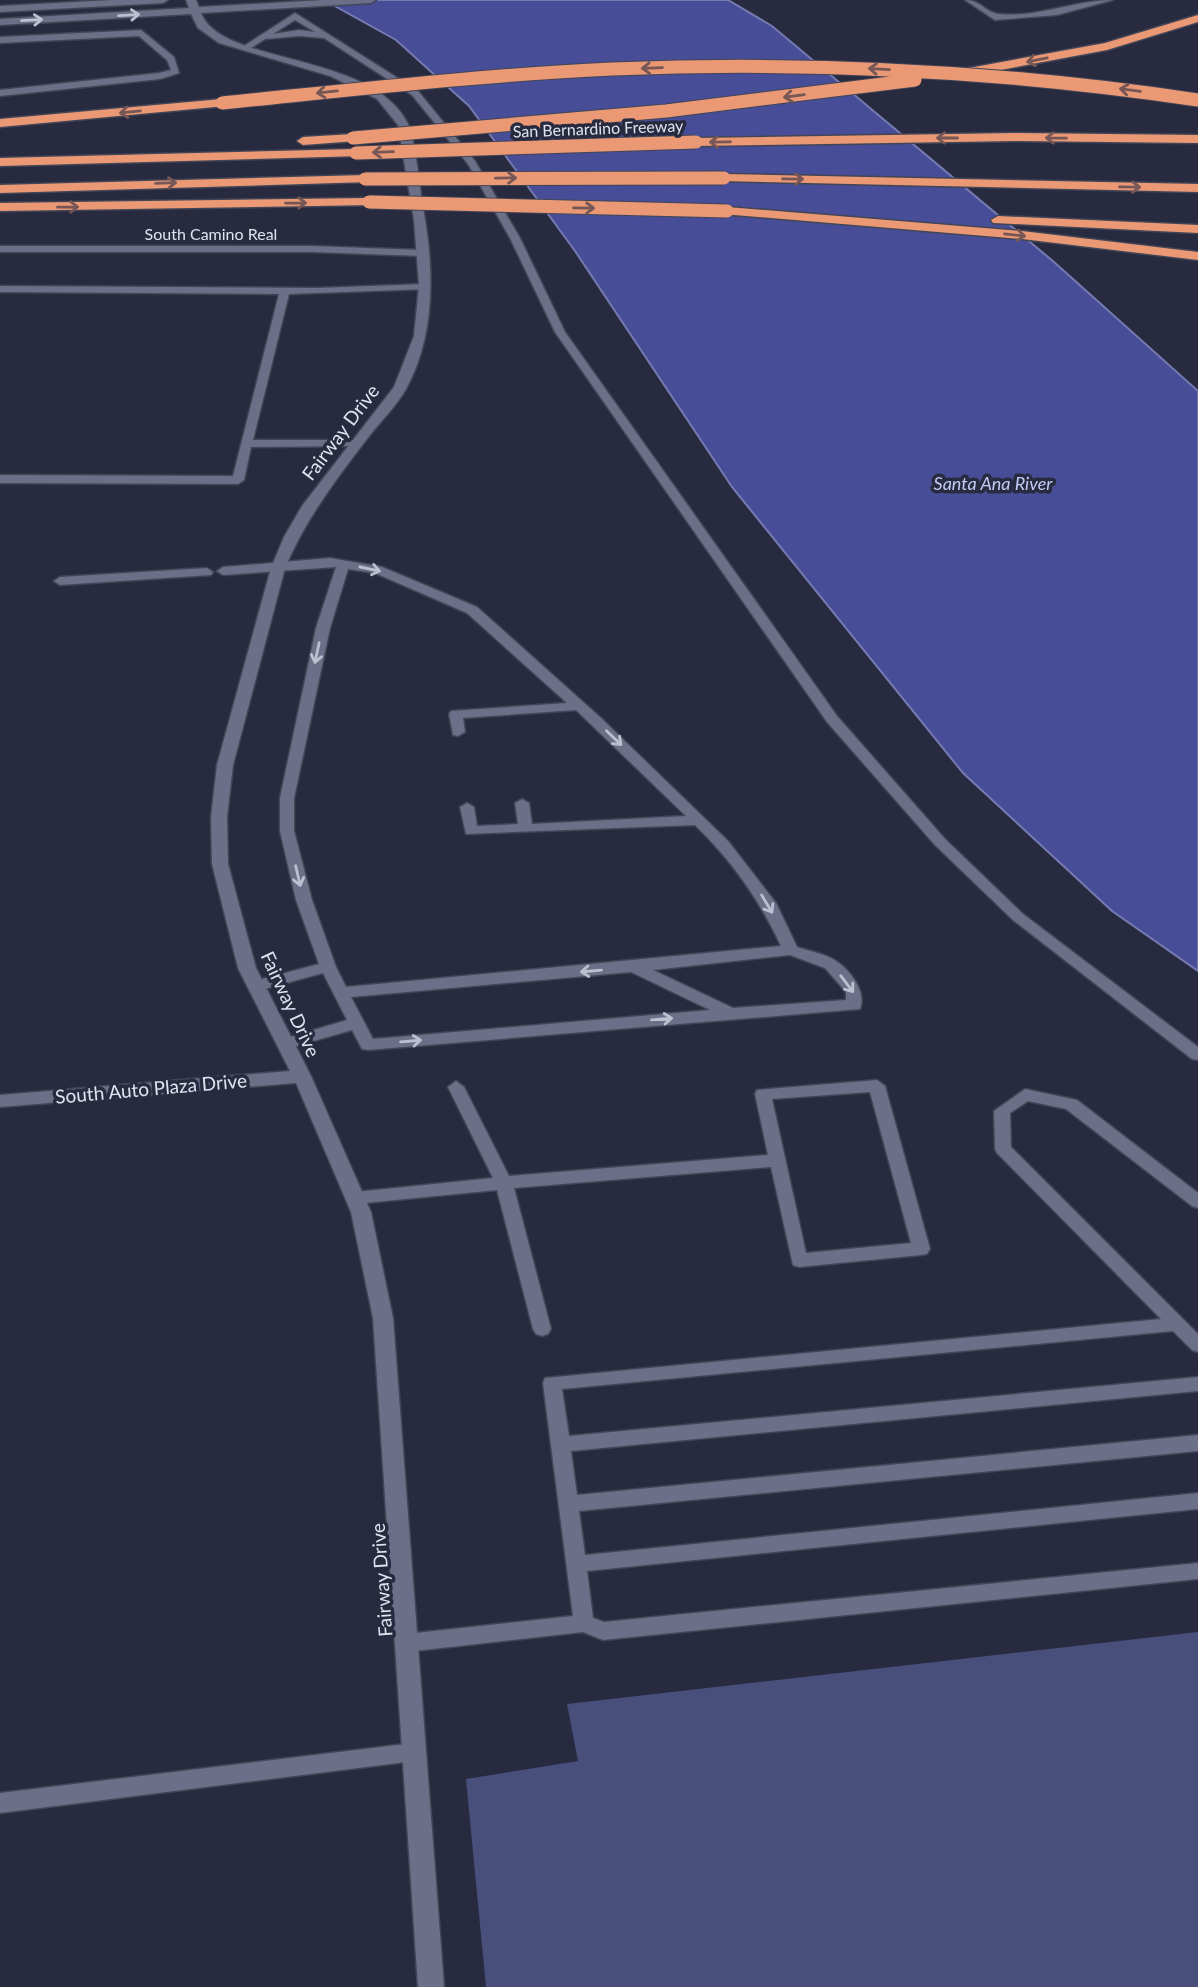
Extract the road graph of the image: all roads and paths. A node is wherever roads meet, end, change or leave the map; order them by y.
1 (163, 0) edge
2 (191, 0) edge
3 (371, 0) edge
4 (969, 0) edge
5 (1109, 0) edge
6 (0, 9) edge
7 (194, 11) junction
8 (1198, 18) edge
9 (0, 22) edge
10 (262, 37) junction
11 (330, 38) junction
12 (0, 40) edge
13 (245, 48) junction
14 (0, 93) edge
15 (1198, 100) edge
16 (0, 123) edge
17 (1198, 139) edge
18 (0, 162) edge
19 (1198, 188) edge
20 (0, 190) edge
21 (0, 208) edge
22 (727, 211) junction
23 (1198, 229) edge
24 (0, 249) edge
25 (422, 253) junction
26 (1198, 256) edge
27 (424, 288) junction
28 (0, 289) edge
29 (285, 290) junction
30 (246, 443) junction
31 (357, 444) junction
32 (0, 479) edge
33 (343, 564) junction
34 (278, 568) junction
35 (223, 571) dead end
36 (207, 572) dead end
37 (60, 581) dead end
38 (579, 706) junction
39 (508, 710) junction
40 (511, 727) dead end
41 (458, 732) dead end
42 (522, 803) dead end
43 (467, 807) dead end
44 (698, 820) junction
45 (526, 830) junction
46 (791, 950) junction
47 (328, 967) junction
48 (633, 967) junction
49 (257, 986) junction
50 (340, 992) junction
51 (730, 1013) junction
52 (356, 1023) junction
53 (286, 1044) junction
54 (1198, 1055) edge
55 (302, 1076) junction
56 (456, 1087) dead end
57 (0, 1101) edge
58 (778, 1160) junction
59 (504, 1183) junction
60 (355, 1198) junction
61 (1198, 1202) edge
62 (1177, 1324) junction
63 (541, 1329) dead end
64 (1198, 1345) edge
65 (1198, 1384) edge
66 (1198, 1443) edge
67 (560, 1444) junction
68 (1198, 1501) edge
69 (568, 1504) junction
70 (576, 1563) junction
71 (1198, 1571) edge
72 (584, 1623) junction
73 (406, 1643) junction
74 (414, 1752) junction
75 (0, 1803) edge
76 (430, 1987) edge

1 - 6 street
2 - 7 street, Fairway Drive
3 - 7 street
4 - 5 lane
9 -> 7 street
7 - 13 street, Fairway Drive
8 -> 18 highway, bridge
10 - 11 lane
10 - 11 lane
10 - 13 lane
11 - 54 lane
12 - 14 lane
13 - 25 street, Fairway Drive
15 -> 16 highway, bridge
17 -> 18 highway, San Bernardino Freeway, bridge
20 -> 19 highway, bridge
21 -> 22 highway, bridge
22 - 23 highway
22 -> 26 highway
24 - 25 street, South Camino Real
25 - 27 street, Fairway Drive
27 - 29 lane
27 - 31 street, Fairway Drive
28 - 29 lane
29 - 30 lane
30 - 31 lane
30 - 32 lane
31 - 34 street, Fairway Drive
33 - 34 lane
33 -> 38 lane
33 -> 47 lane
34 - 35 lane
34 - 49 street, Fairway Drive
36 - 37 lane
38 - 39 lane
38 -> 44 lane
39 - 40 lane
39 - 41 lane
42 - 45 lane
43 - 45 lane
44 - 45 lane
44 -> 46 lane
46 - 48 lane
46 -> 51 lane
47 - 49 lane
47 - 50 lane
48 -> 50 lane
48 - 51 lane
49 - 53 street, Fairway Drive
50 - 52 lane
52 -> 51 lane
52 - 53 lane
53 - 55 street, Fairway Drive
55 - 57 street, South Auto Plaza Drive
55 - 60 street, Fairway Drive
56 - 59 lane
58 - 58 lane
58 - 59 lane
59 - 60 lane
59 - 63 lane
60 - 73 street, Fairway Drive
61 - 62 lane
62 - 64 lane
62 - 67 lane
65 - 67 lane
66 - 69 lane
67 - 69 lane
68 - 70 lane
69 - 70 lane
70 - 72 lane
71 - 72 lane
72 - 73 lane
73 - 74 street, Fairway Drive
74 - 75 lane
74 - 76 street, Fairway Drive

